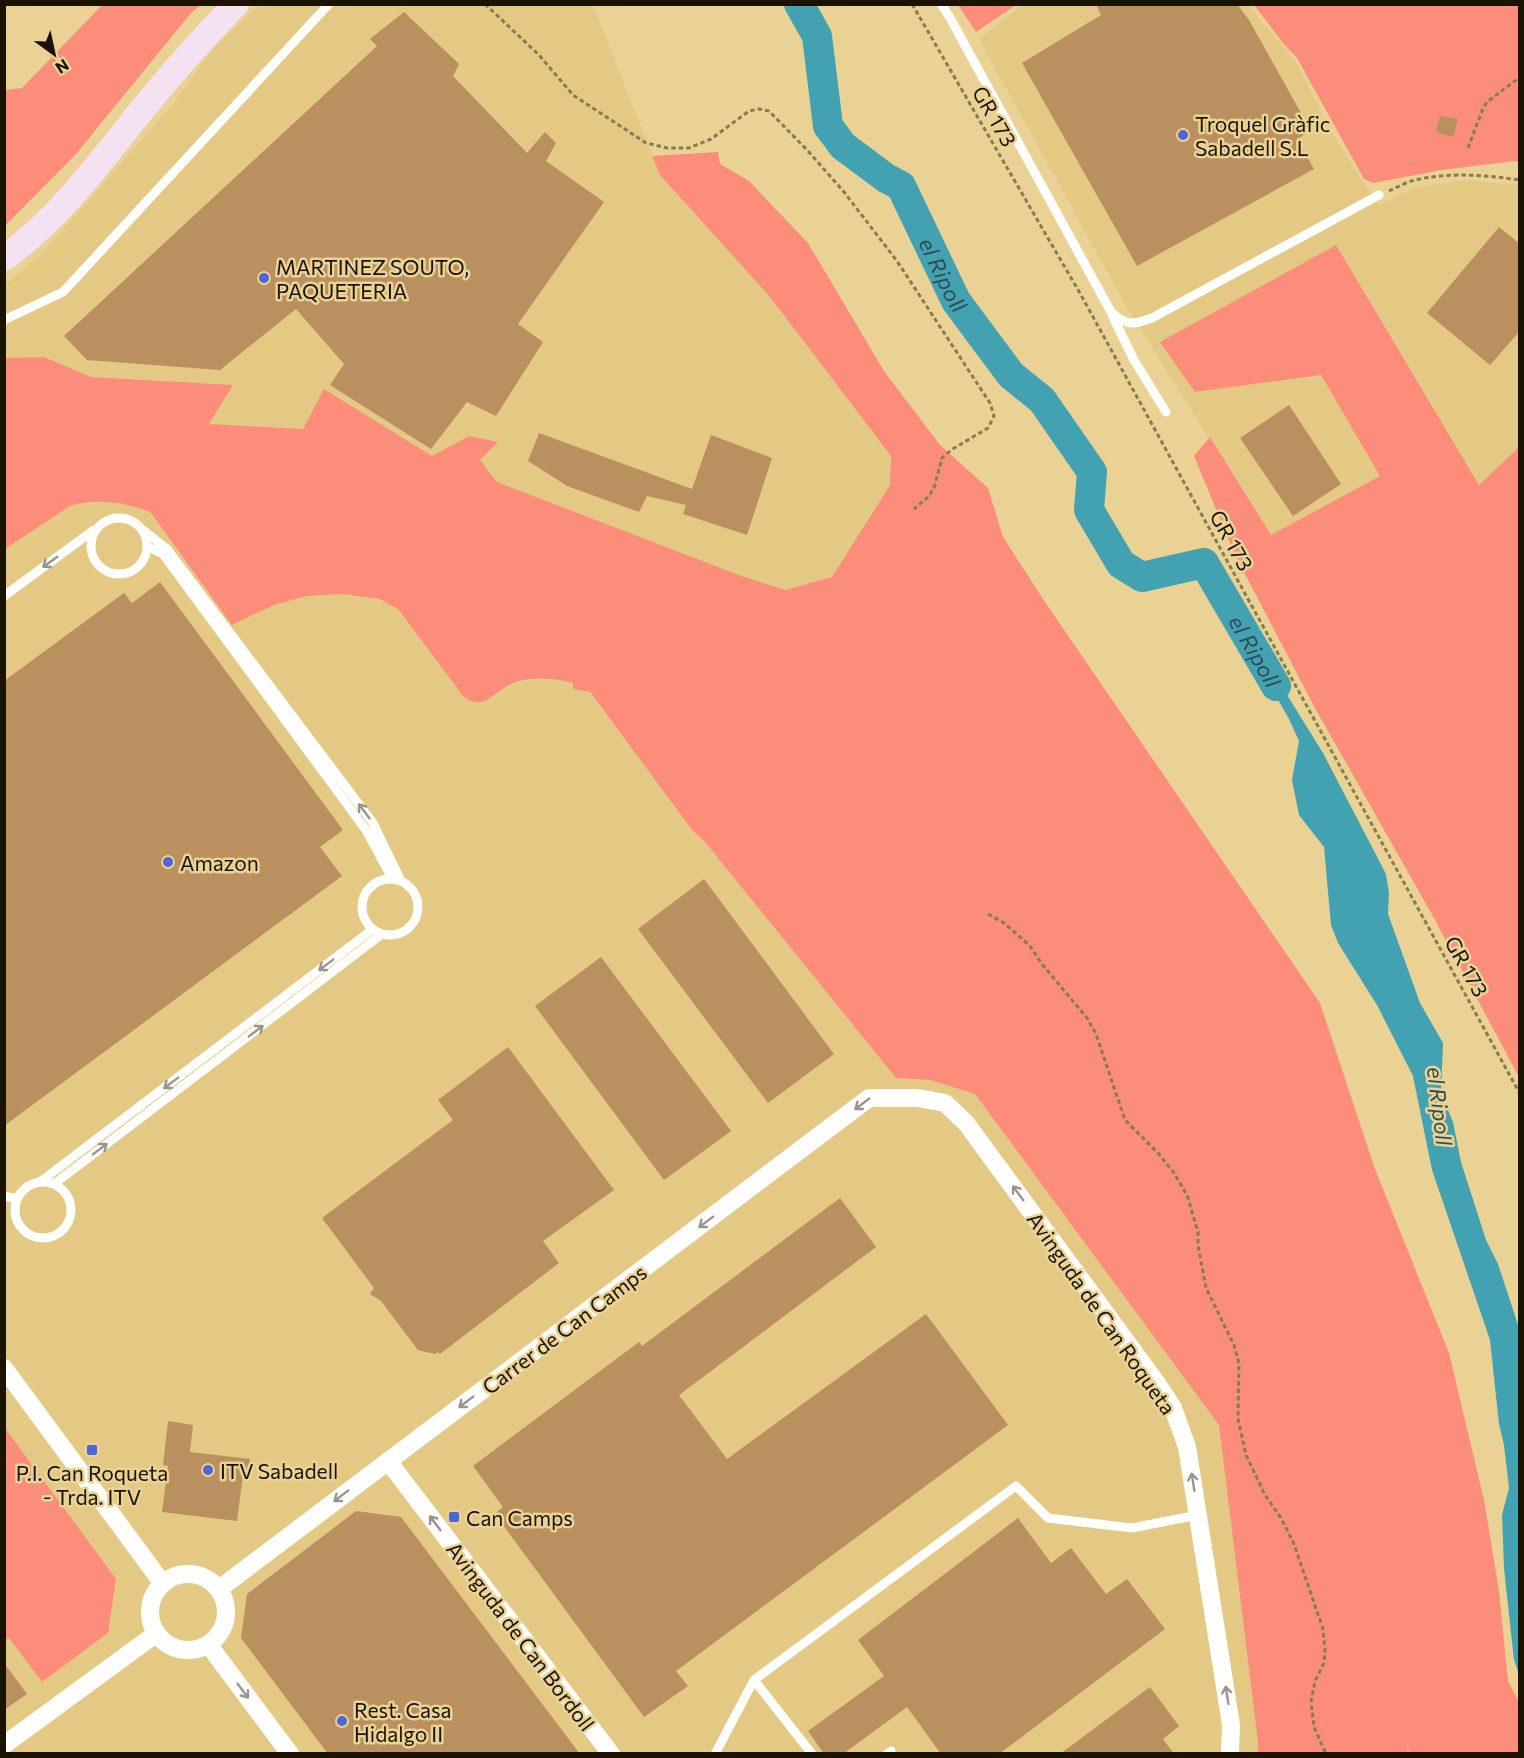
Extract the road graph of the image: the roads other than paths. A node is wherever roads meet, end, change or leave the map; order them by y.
1 (236, 4) edge
2 (329, 4) edge
3 (941, 4) edge
4 (1380, 195) road end
5 (6, 262) edge
6 (1111, 312) junction
7 (4, 320) edge
8 (1166, 412) dead end
9 (96, 529) junction
10 (143, 530) junction
11 (148, 547) junction
12 (4, 596) edge
13 (397, 879) junction
14 (373, 929) junction
15 (382, 934) junction
16 (918, 1098) joint
17 (40, 1182) junction
18 (54, 1184) junction
19 (4, 1196) edge
20 (17, 1199) junction
21 (4, 1368) edge
22 (388, 1461) junction
23 (1198, 1515) junction
24 (163, 1584) junction
25 (219, 1588) junction
26 (157, 1633) junction
27 (208, 1644) junction
28 (754, 1680) junction
29 (4, 1745) edge
30 (290, 1754) edge
31 (611, 1754) edge
32 (715, 1754) edge
33 (812, 1754) edge
34 (1230, 1754) edge

1 - 5 main road
2 - 7 lane
3 - 6 lane
4 - 6 lane
6 - 8 lane
9 - 10 lane
9 - 11 lane
9 -> 12 lane
10 - 11 lane
13 -> 10 lane
11 - 13 lane
13 - 14 lane
13 - 15 lane
14 - 15 lane
14 -> 17 lane
18 -> 15 lane
16 -> 22 street, Carrer de Can Camps
23 -> 16 street, Avinguda de Can Roqueta
17 - 18 lane
17 - 20 lane
18 - 20 lane
19 - 20 lane
21 - 24 street
22 -> 25 street, Carrer de Can Camps
31 -> 22 street, Avinguda de Can Bordoll
23 - 28 lane
34 -> 23 street, Avinguda de Can Roqueta
24 - 25 street
24 - 26 street
25 - 27 street
26 - 27 street
26 - 29 street
27 -> 30 street
28 - 32 lane
28 - 33 lane

